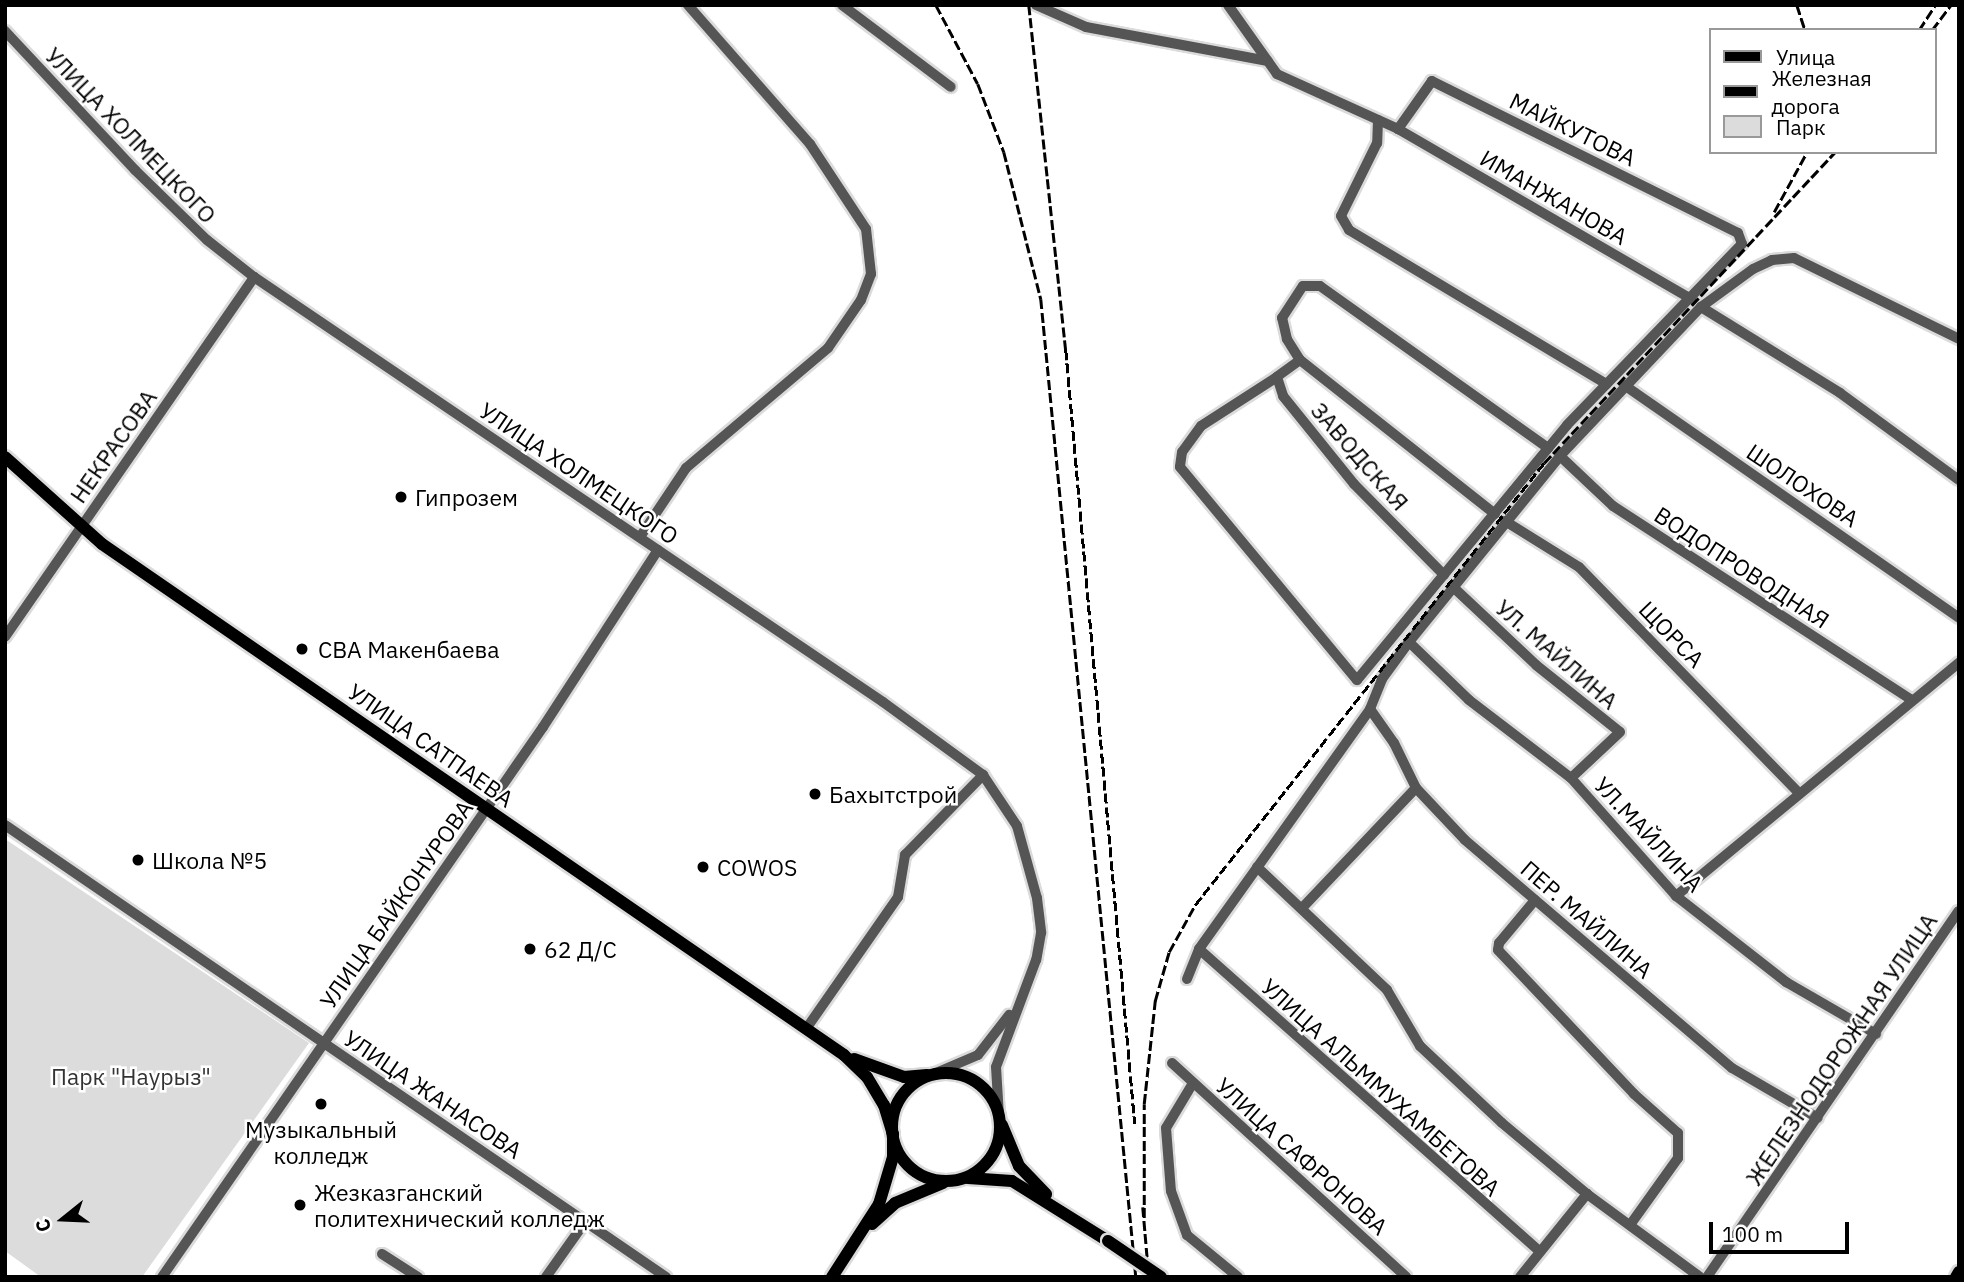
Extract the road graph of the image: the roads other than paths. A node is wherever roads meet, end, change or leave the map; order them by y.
1 (688, 5) edge
2 (842, 5) edge
3 (1035, 5) edge
4 (1227, 5) edge
5 (5, 32) edge
6 (1268, 61) junction
7 (951, 87) dead end
8 (1378, 120) junction
9 (1398, 129) junction
10 (254, 278) junction
11 (1691, 299) junction
12 (1701, 307) junction
13 (1959, 339) edge
14 (1300, 360) junction
15 (1277, 377) junction
16 (1606, 384) junction
17 (1624, 385) junction
18 (1567, 425) junction
19 (1578, 435) junction
20 (1548, 448) junction
21 (1560, 456) junction
22 (5, 457) edge
23 (1959, 480) edge
24 (1495, 514) junction
25 (1505, 521) junction
26 (80, 526) junction
27 (640, 537) junction
28 (658, 550) junction
29 (1444, 575) junction
30 (1452, 586) junction
31 (1959, 618) edge
32 (5, 637) edge
33 (1409, 642) junction
34 (1959, 663) edge
35 (1912, 700) junction
36 (1370, 709) junction
37 (983, 775) junction
38 (1571, 778) junction
39 (1416, 788) junction
40 (1798, 792) junction
41 (486, 808) junction
42 (5, 825) edge
43 (1257, 867) junction
44 (1676, 897) junction
45 (1535, 900) junction
46 (1303, 907) junction
47 (1959, 911) edge
48 (1199, 949) junction
49 (1187, 979) dead end
50 (1027, 985) junction
51 (806, 1029) junction
52 (1876, 1034) junction
53 (323, 1042) junction
54 (844, 1055) junction
55 (1172, 1063) dead end
56 (931, 1075) junction
57 (1193, 1083) junction
58 (999, 1116) junction
59 (1818, 1118) junction
60 (893, 1134) junction
61 (953, 1181) junction
62 (1587, 1194) junction
63 (1059, 1206) junction
64 (584, 1222) junction
65 (1630, 1225) junction
66 (866, 1229) junction
67 (1539, 1251) junction
68 (382, 1254) dead end
69 (1959, 1272) edge
70 (162, 1277) edge
71 (418, 1277) edge
72 (546, 1277) edge
73 (666, 1277) edge
74 (832, 1277) edge
75 (1161, 1277) edge
76 (1238, 1277) edge
77 (1406, 1277) edge
78 (1520, 1277) edge
79 (1700, 1277) edge
80 (1707, 1277) edge
81 (1956, 1277) edge

1 - 27 street
2 - 7 street
3 - 6 street
4 - 6 street
5 - 10 street, УЛИЦА ХОЛМЕЦКОГО
6 - 8 street, ИМАНЖАНОВА
8 - 9 street, ИМАНЖАНОВА
8 - 16 street
9 - 11 street, ИМАНЖАНОВА
9 - 11 street, МАЙКУТОВА
10 - 26 street, НЕКРАСОВА
10 - 27 street, УЛИЦА ХОЛМЕЦКОГО
11 - 16 street
12 - 13 street
12 - 17 street
12 - 23 street
14 - 15 street
14 - 20 street
14 - 24 street
15 - 29 street, ЗАВОДСКАЯ
15 - 29 street
16 - 18 street
17 - 19 street
17 - 31 street, ШОЛОХОВА
18 - 19 street
18 - 20 street
19 - 21 street
20 - 24 street
21 - 25 street
21 - 35 street, ВОДОПРОВОДНАЯ
22 - 26 main road, УЛИЦА САТПАЕВА
24 - 29 street
25 - 30 street
25 - 40 street, ЩОРСА
26 - 32 street, НЕКРАСОВА
26 - 41 main road, УЛИЦА САТПАЕВА
27 - 28 street, УЛИЦА ХОЛМЕЦКОГО
28 - 37 street, УЛИЦА ХОЛМЕЦКОГО
28 - 41 street, УЛИЦА БАЙКОНУРОВА
30 - 33 street
30 - 38 street, УЛ. МАЙЛИНА
33 - 36 street
33 - 38 street, УЛ.МАЙЛИНА
34 - 35 street
35 - 40 street
36 - 39 street, ПЕР. МАЙЛИНА
36 - 43 street
37 - 50 street, УЛИЦА ХОЛМЕЦКОГО
37 - 51 street
38 - 44 street, УЛ.МАЙЛИНА
39 - 45 street, ПЕР. МАЙЛИНА
39 - 46 street
40 - 44 street
41 - 51 main road, УЛИЦА САТПАЕВА
41 - 53 street, УЛИЦА БАЙКОНУРОВА
42 - 53 street, УЛИЦА ЖАНАСОВА
43 - 46 street
43 - 48 street
44 - 52 street, УЛ.МАЙЛИНА
45 - 59 street, ПЕР. МАЙЛИНА
45 - 65 street
46 - 62 street
47 - 52 street, ЖЕЛЕЗНОДОРОЖНАЯ УЛИЦА
48 - 49 street
48 - 67 street, УЛИЦА АЛЬММУХАМБЕТОВА
50 - 56 street
50 - 58 street
51 - 54 main road, УЛИЦА САТПАЕВА
52 - 59 street, ЖЕЛЕЗНОДОРОЖНАЯ УЛИЦА
53 - 64 street, УЛИЦА ЖАНАСОВА
53 - 70 street, УЛИЦА БАЙКОНУРОВА
54 - 56 main road
54 - 60 main road
55 - 57 street, УЛИЦА САФРОНОВА
56 - 58 main road
56 - 60 main road
57 - 76 street
57 - 77 street, УЛИЦА САФРОНОВА
58 - 61 main road
58 - 63 main road
59 - 80 street, ЖЕЛЕЗНОДОРОЖНАЯ УЛИЦА
60 - 61 main road
60 - 66 main road
61 - 63 main road
61 - 66 main road
62 - 65 street
62 - 67 street
63 - 75 main road, bridge
64 - 72 street
64 - 73 street, УЛИЦА ЖАНАСОВА
65 - 79 street
66 - 74 main road
67 - 78 street
68 - 71 street
69 - 81 main road

